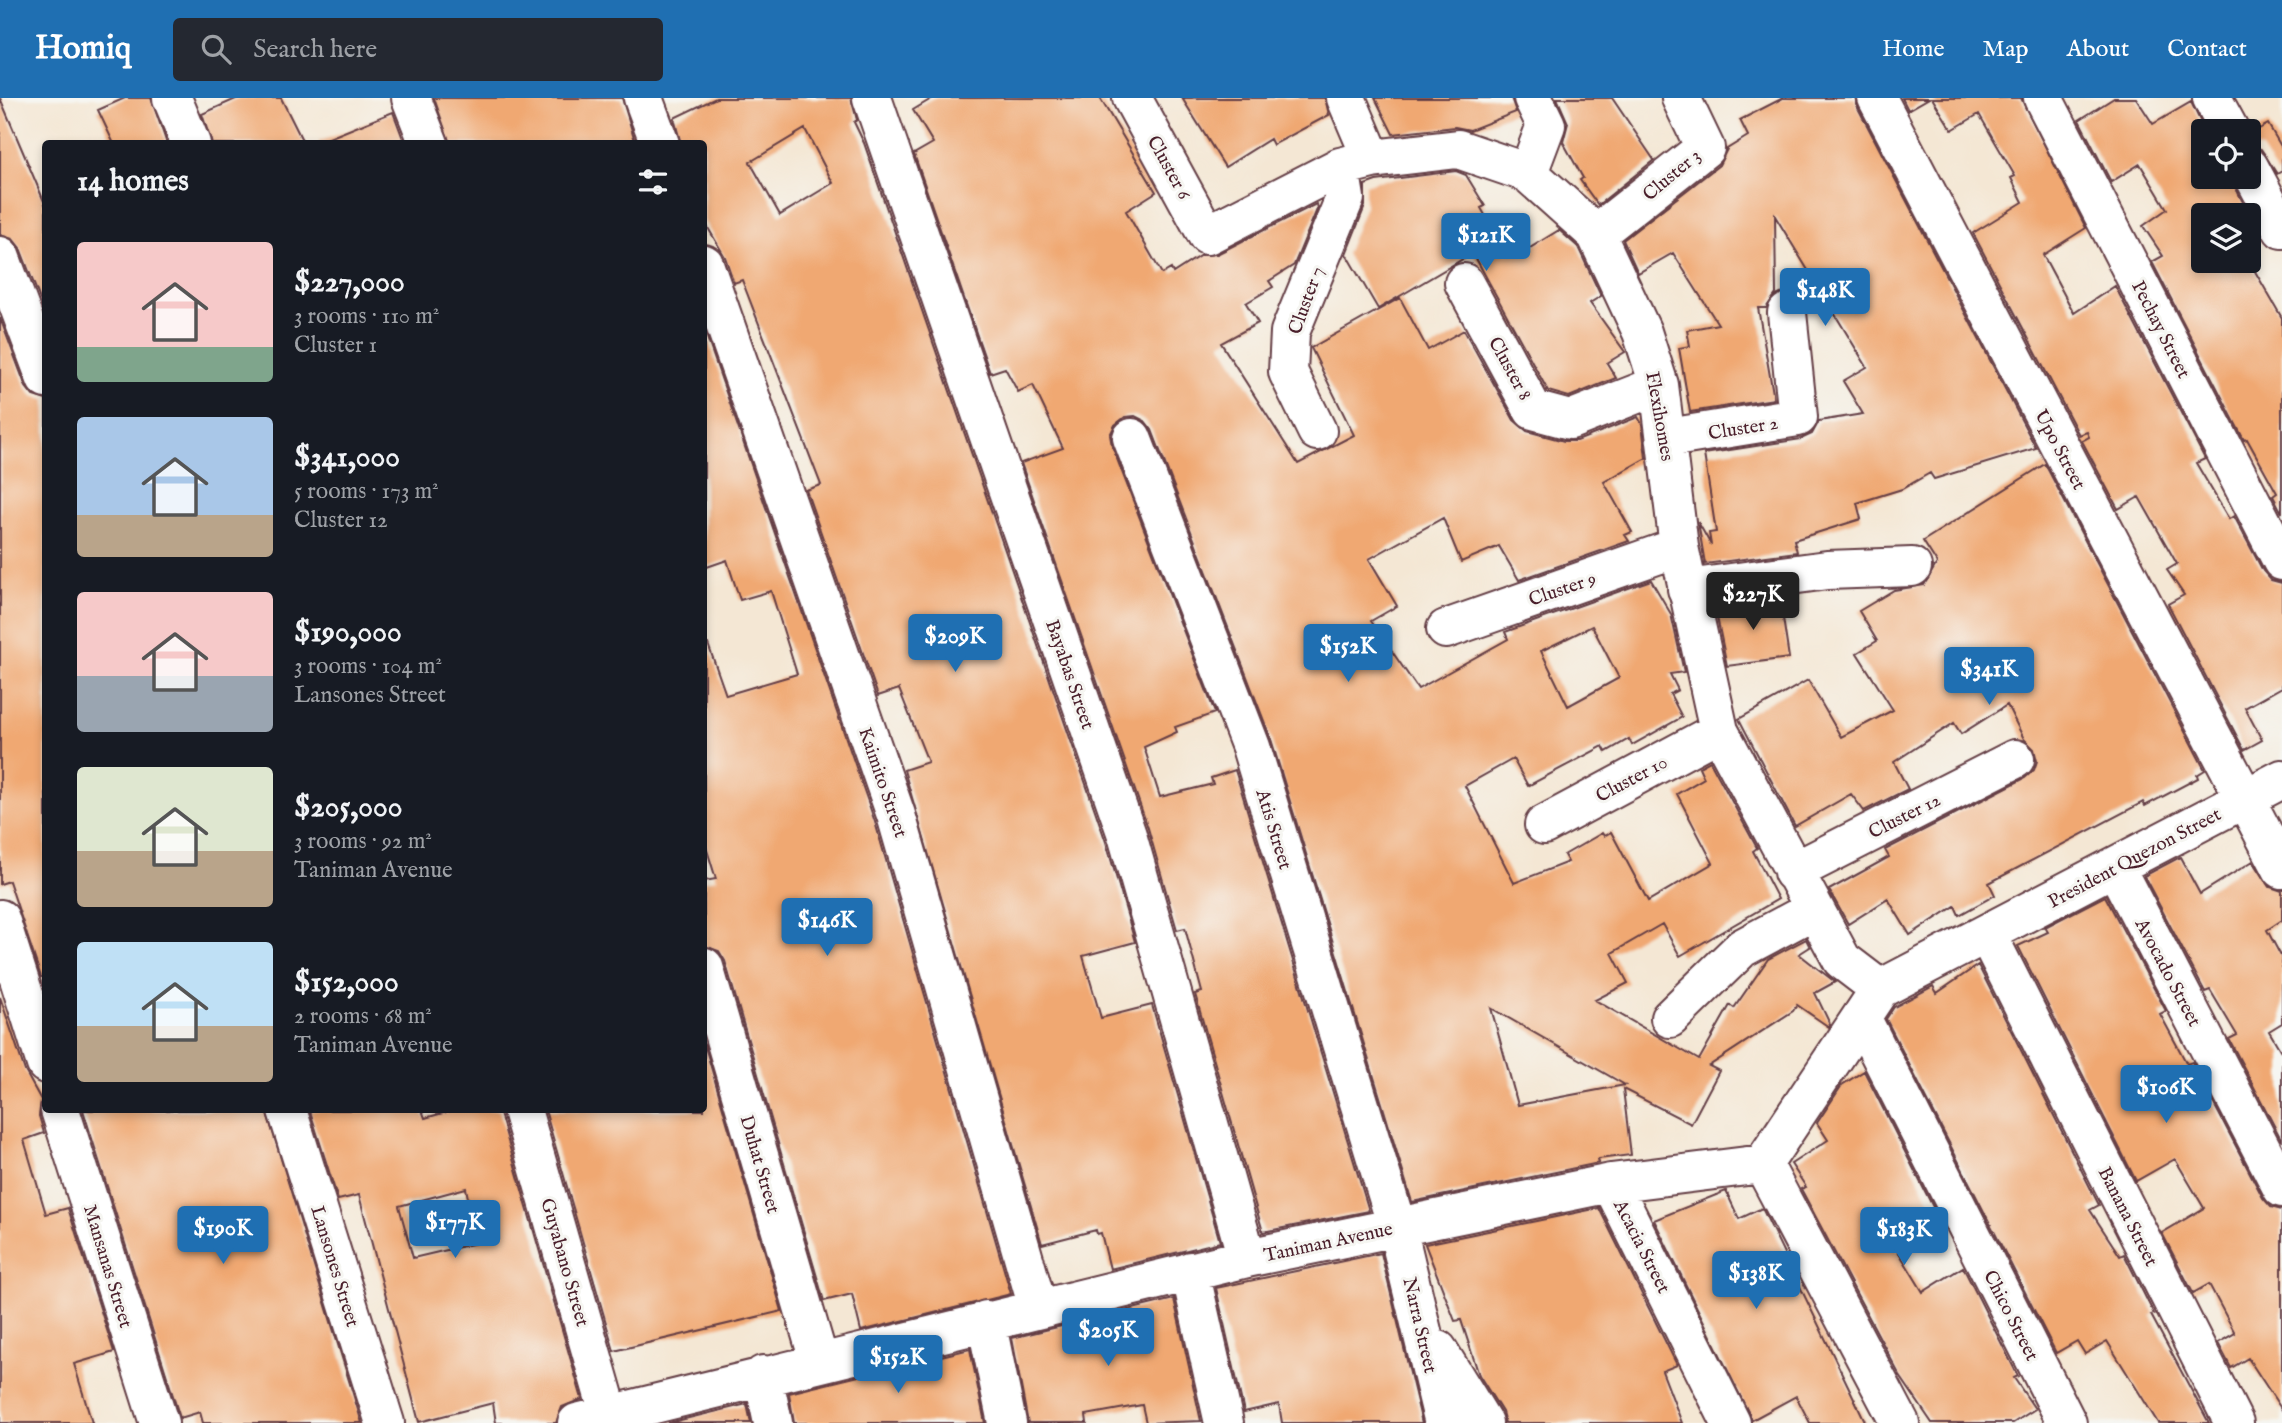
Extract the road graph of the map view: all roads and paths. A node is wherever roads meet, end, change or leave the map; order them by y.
1 (172, 98) edge
2 (411, 98) edge
3 (643, 98) edge
4 (872, 98) edge
5 (1132, 98) edge
6 (1346, 98) edge
7 (1534, 98) edge
8 (1681, 98) edge
9 (1878, 98) edge
10 (2043, 98) edge
11 (2212, 98) edge
12 (2223, 119) edge
13 (189, 140) edge
14 (427, 140) edge
15 (659, 140) edge
16 (1356, 163) junction
17 (1528, 173) junction
18 (2261, 189) edge
19 (2282, 229) edge
20 (1596, 234) junction
21 (1207, 235) joint
22 (0, 256) edge
23 (707, 273) edge
24 (1464, 283) dead end
25 (1787, 313) dead end
26 (42, 368) edge
27 (1659, 385) junction
28 (1317, 430) dead end
29 (1132, 438) dead end
30 (1668, 439) junction
31 (1679, 547) junction
32 (2282, 561) edge
33 (1912, 567) dead end
34 (1686, 589) junction
35 (1446, 629) dead end
36 (1719, 731) junction
37 (2015, 759) dead end
38 (2282, 779) edge
39 (2245, 799) junction
40 (1544, 825) dead end
41 (2115, 867) junction
42 (2282, 869) edge
43 (1793, 872) junction
44 (1813, 909) junction
45 (0, 919) edge
46 (1987, 934) junction
47 (707, 977) edge
48 (1871, 1004) junction
49 (1670, 1018) dead end
50 (42, 1051) edge
51 (61, 1113) edge
52 (288, 1113) edge
53 (523, 1113) edge
54 (1763, 1164) junction
55 (1611, 1183) junction
56 (2282, 1188) edge
57 (1398, 1227) junction
58 (1247, 1258) junction
59 (1190, 1271) junction
60 (1038, 1307) junction
61 (986, 1321) junction
62 (1422, 1325) junction
63 (819, 1361) junction
64 (763, 1375) junction
65 (593, 1419) edge
66 (159, 1423) edge
67 (385, 1423) edge
68 (773, 1423) edge
69 (1007, 1423) edge
70 (1224, 1423) edge
71 (1444, 1423) edge
72 (1483, 1423) edge
73 (1731, 1423) edge
74 (1900, 1423) edge
75 (2067, 1423) edge
76 (2234, 1423) edge

1 - 13 street
2 - 14 street
3 - 15 street
4 - 58 street, Bayabas Street
5 - 21 street, Cluster 6
6 - 16 street, Cluster 7
7 - 17 street
8 - 20 street, Cluster 3
9 - 39 street, Upo Street
10 - 32 street, Pechay Street
11 - 12 street
16 - 17 street, Flexihomes
16 - 21 street, Flexihomes
16 - 28 street, Cluster 7
17 - 20 street, Flexihomes
18 - 19 street
20 - 27 street, Flexihomes
22 - 26 street
23 - 60 street, Kaimito Street
24 - 27 street, Cluster 8
25 - 30 street, Cluster 2
27 - 30 street, Flexihomes
29 - 57 street, Atis Street
30 - 31 street, Flexihomes
31 - 34 street, Flexihomes
31 - 35 street, Cluster 9
33 - 34 street
34 - 36 street, Flexihomes
36 - 40 street, Cluster 10
36 - 43 street, Flexihomes
37 - 43 street, Cluster 12
38 - 39 street, President Quezon Street
39 - 41 street, President Quezon Street
39 - 42 street, Upo Street
41 - 46 street, President Quezon Street
41 - 56 street, Avocado Street
43 - 44 street, Flexihomes
44 - 48 street, Flexihomes
44 - 49 street
45 - 50 street
46 - 48 street
46 - 76 street, Banana Street
47 - 63 street, Duhat Street
48 - 54 street
48 - 75 street, Chico Street
51 - 66 street, Mansanas Street
52 - 67 street, Lansones Street
53 - 65 street, Guyabano Street
54 - 55 street, Taniman Avenue
54 - 74 street
55 - 57 street, Taniman Avenue
55 - 73 street, Acacia Street
57 - 58 street, Taniman Avenue
57 - 62 street, Narra Street
58 - 59 street, Taniman Avenue
59 - 60 street, Taniman Avenue
59 - 70 street
60 - 61 street, Taniman Avenue
61 - 63 street, Taniman Avenue
61 - 69 street
62 - 71 street, Narra Street
62 - 72 street
63 - 64 street, Taniman Avenue
64 - 65 street, Taniman Avenue
64 - 68 street

